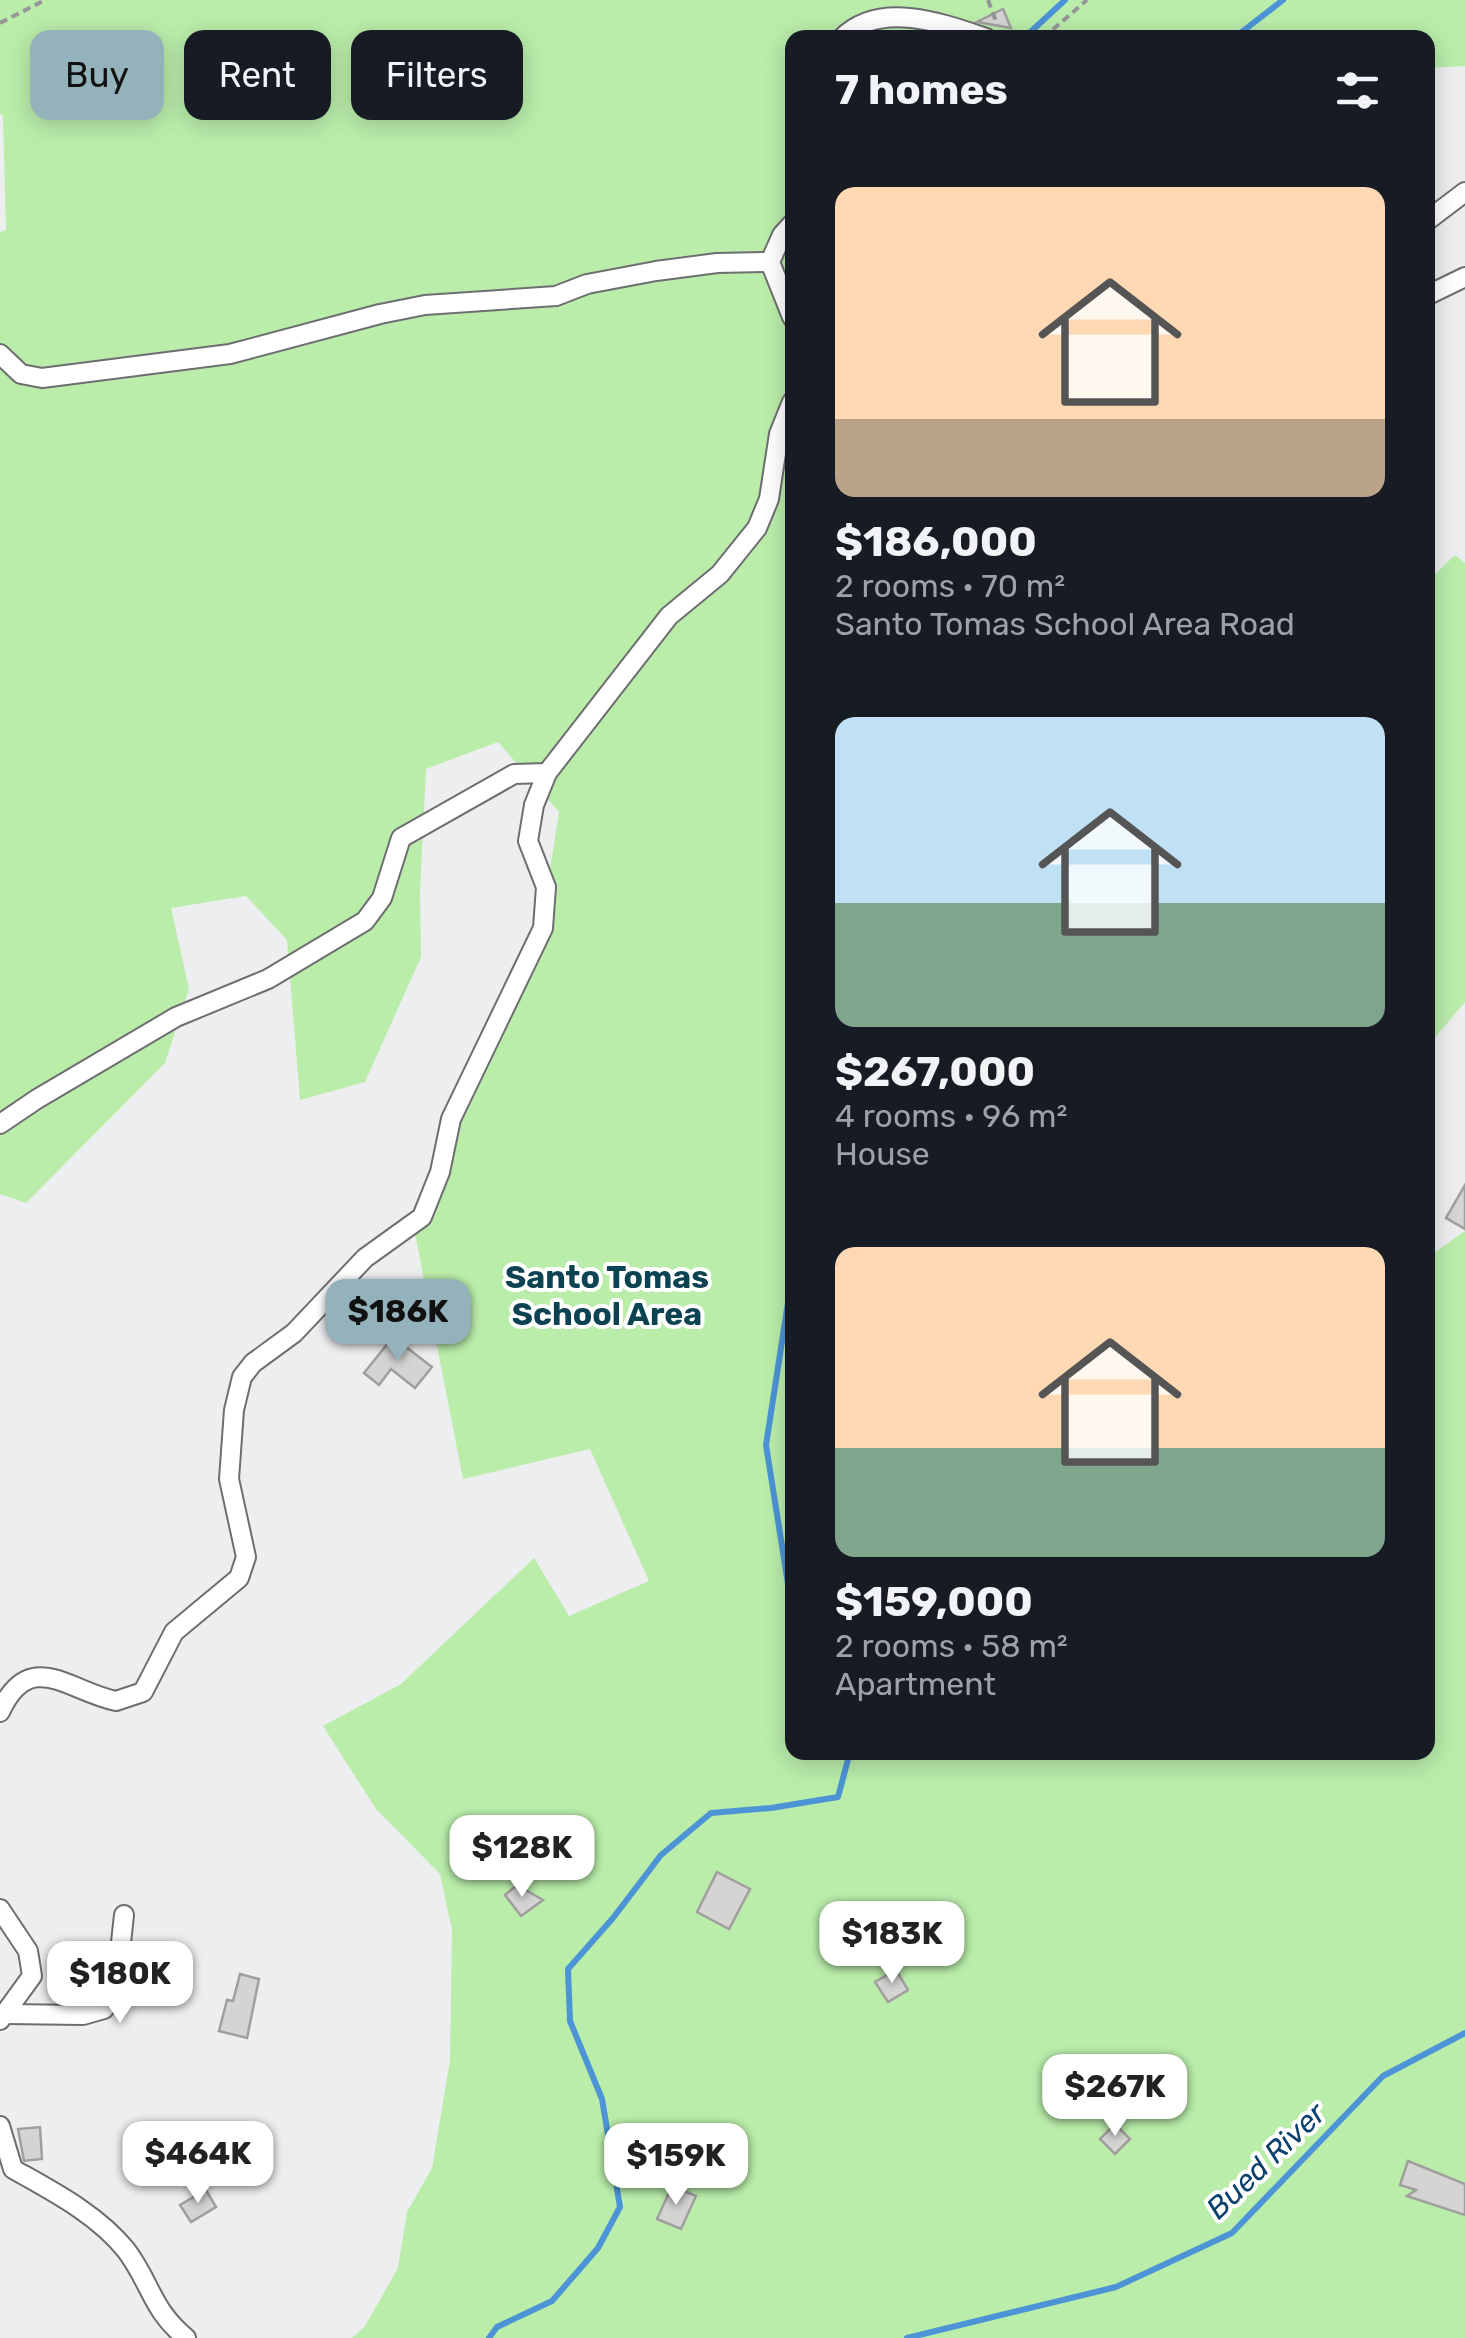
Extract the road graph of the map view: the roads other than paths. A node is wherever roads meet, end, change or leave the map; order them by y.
1 (850, 30) edge
2 (964, 30) edge
3 (1465, 192) edge
4 (1435, 215) edge
5 (785, 232) edge
6 (770, 262) junction
7 (1465, 278) edge
8 (1435, 291) edge
9 (785, 302) edge
10 (0, 354) edge
11 (785, 419) edge
12 (548, 773) junction
13 (0, 1124) edge
14 (0, 1712) edge
15 (0, 1910) edge
16 (124, 1915) dead end
17 (3, 2017) edge
18 (0, 2126) edge
19 (186, 2338) edge

1 - 2 street
3 - 4 street
5 - 6 street
6 - 9 street
6 - 10 street
7 - 8 street
11 - 12 street
12 - 13 street
12 - 14 street
15 - 17 street
16 - 17 street
18 - 19 street

